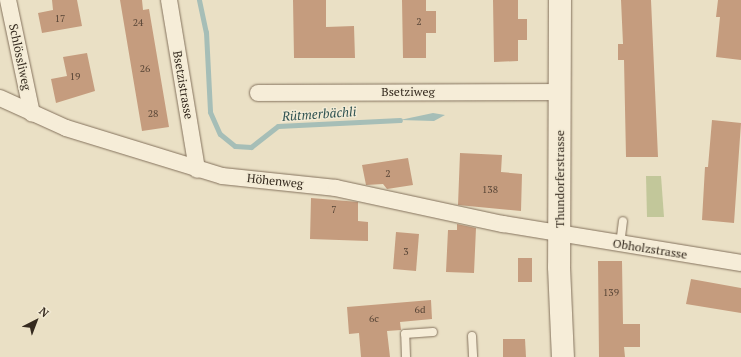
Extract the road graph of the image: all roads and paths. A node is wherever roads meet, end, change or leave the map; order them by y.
1 (8, 0) edge
2 (169, 0) edge
3 (560, 0) edge
4 (559, 92) junction
5 (258, 93) dead end
6 (0, 98) edge
7 (32, 114) junction
8 (197, 170) junction
9 (623, 220) dead end
10 (560, 235) junction
11 (620, 245) junction
12 (741, 263) edge
13 (433, 332) dead end
14 (472, 336) dead end
15 (406, 357) edge
16 (473, 357) edge
17 (563, 357) edge

1 - 7 street, Schlössliweg
2 - 8 street, Bsetzistrasse
3 - 4 street, Thundorferstrasse
4 - 5 street, Bsetziweg
4 - 10 street, Thundorferstrasse
6 - 7 street, Höhenweg
7 - 8 street, Höhenweg
8 - 10 street, Höhenweg
9 - 11 lane
10 - 11 street, Obholzstrasse
10 - 17 street, Thundorferstrasse
11 - 12 street, Obholzstrasse
13 - 15 lane
14 - 16 lane

